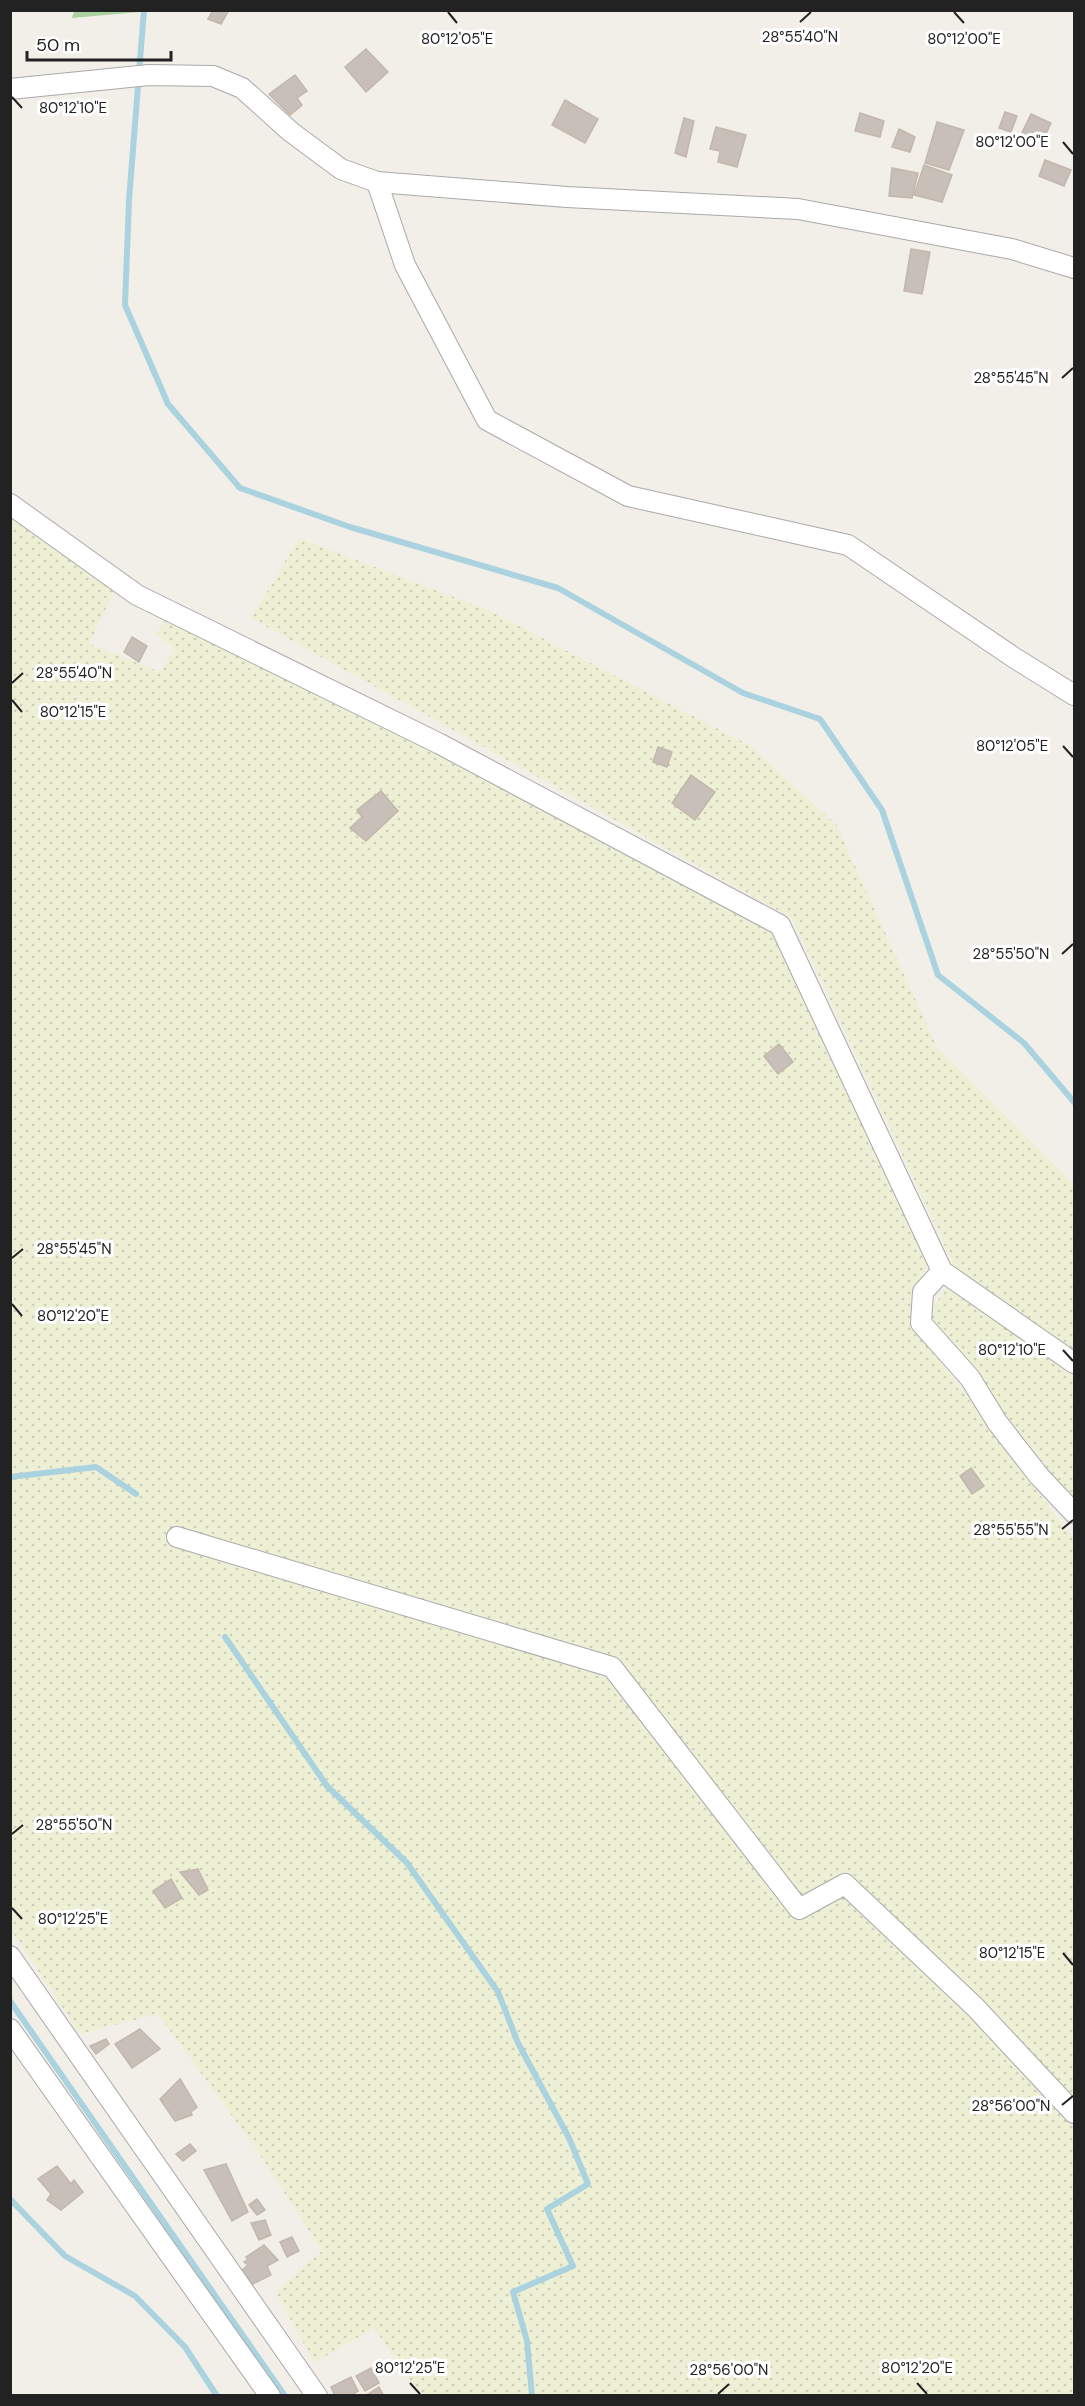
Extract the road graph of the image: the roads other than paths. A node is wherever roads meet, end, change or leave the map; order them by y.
1 (10, 89) edge
2 (377, 182) junction
3 (1074, 268) edge
4 (10, 504) edge
5 (1074, 695) edge
6 (942, 1271) junction
7 (1074, 1363) edge
8 (1074, 1513) edge
9 (177, 1537) dead end
10 (10, 1956) edge
11 (10, 2029) edge
12 (1074, 2113) edge
13 (270, 2396) edge
14 (317, 2396) edge

1 - 2 street
2 - 3 street
2 - 5 street
4 - 6 street
6 - 7 street
6 - 8 street
9 - 12 street
10 - 14 street
11 - 13 street

